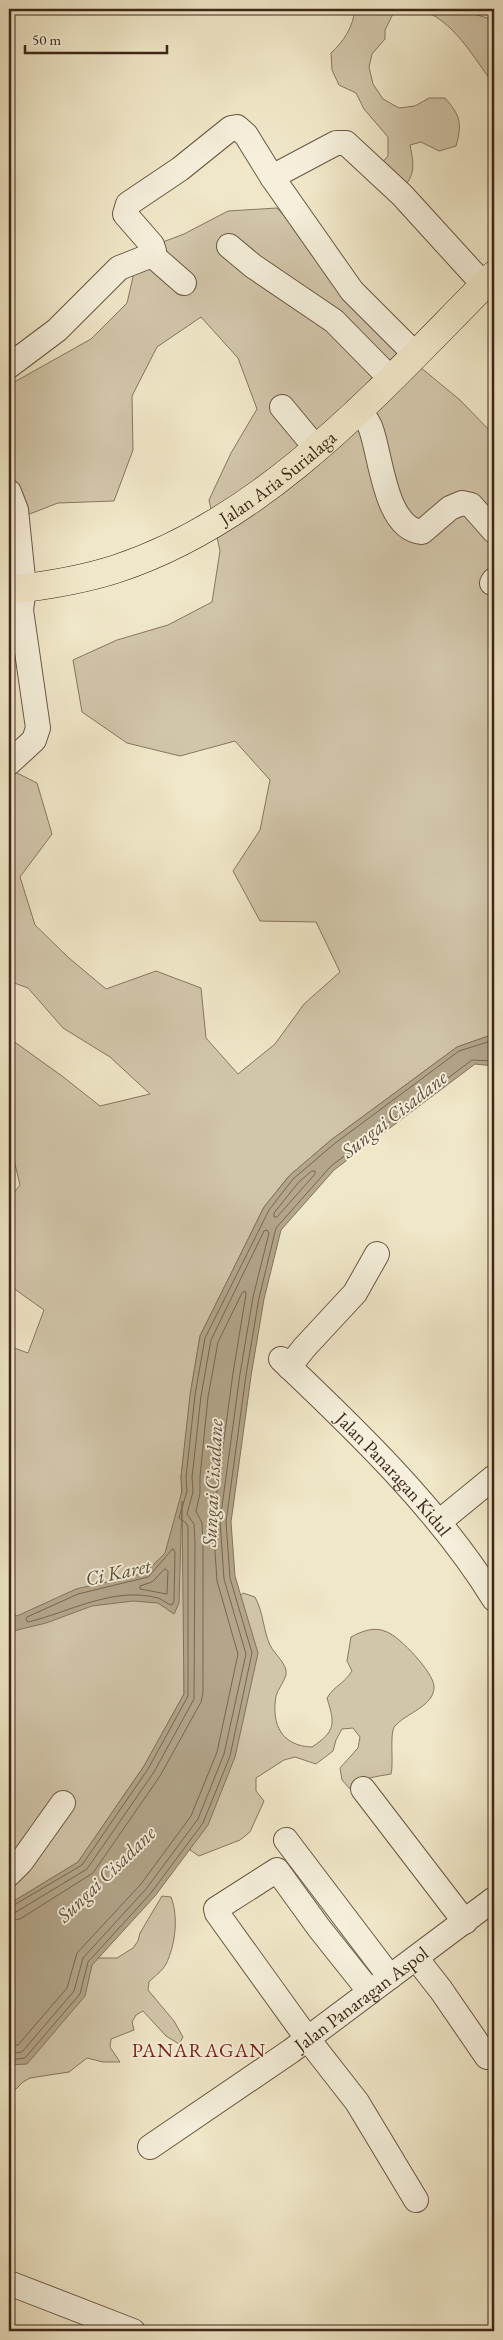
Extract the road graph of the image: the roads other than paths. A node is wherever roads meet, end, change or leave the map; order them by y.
1 (272, 177) junction
2 (229, 246) dead end
3 (152, 255) junction
4 (489, 280) edge
5 (184, 283) dead end
6 (414, 354) junction
7 (9, 366) edge
8 (390, 378) junction
9 (282, 407) dead end
10 (358, 410) junction
11 (316, 448) junction
12 (9, 492) edge
13 (494, 532) edge
14 (16, 589) edge
15 (9, 763) edge
16 (377, 1254) dead end
17 (494, 1477) edge
18 (439, 1522) junction
19 (494, 1599) edge
20 (363, 1789) dead end
21 (63, 1803) dead end
22 (286, 1840) dead end
23 (9, 1874) edge
24 (494, 1899) edge
25 (465, 1922) junction
26 (416, 1958) junction
27 (390, 1977) junction
28 (370, 1992) junction
29 (307, 2038) junction
30 (488, 2057) dead end
31 (150, 2147) dead end
32 (416, 2200) dead end
33 (9, 2283) edge
34 (133, 2331) edge

1 - 3 street
1 - 4 street
1 - 6 street
2 - 8 street
3 - 5 street
3 - 7 street
4 - 6 main road, Jalan Aria Surialaga
6 - 8 main road, Jalan Aria Surialaga
8 - 10 main road, Jalan Aria Surialaga
9 - 11 street
10 - 11 main road, Jalan Aria Surialaga
10 - 13 street
11 - 14 main road, Jalan Aria Surialaga
12 - 14 street
14 - 15 street
16 - 18 street, Jalan Panaragan Kidul
17 - 18 street
18 - 19 street, Jalan Panaragan Kidul
20 - 25 street
21 - 23 street
22 - 27 street
24 - 25 street, Jalan Panaragan Aspol
25 - 26 street, Jalan Panaragan Aspol
26 - 27 street, Jalan Panaragan Aspol
26 - 30 street
27 - 28 street, Jalan Panaragan Aspol
28 - 29 street, Jalan Panaragan Aspol
28 - 29 street
29 - 31 street, Jalan Panaragan Aspol
29 - 32 street
33 - 34 street

